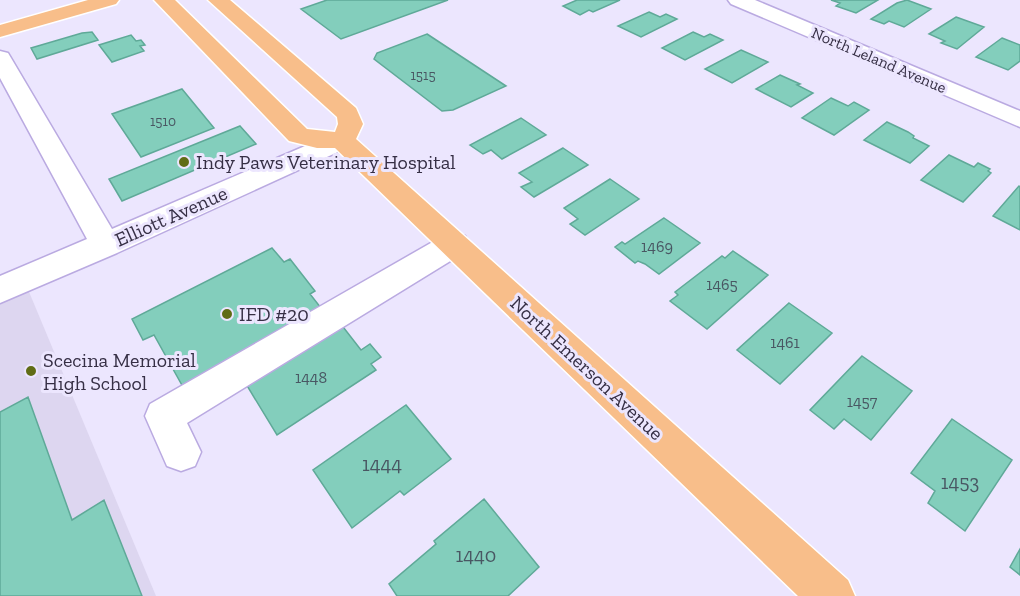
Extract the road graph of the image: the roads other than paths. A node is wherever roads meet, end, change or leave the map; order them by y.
1 (110, 0) edge
2 (164, 0) edge
3 (218, 0) edge
4 (738, 0) edge
5 (0, 31) edge
6 (0, 58) edge
7 (1020, 120) edge
8 (342, 140) junction
9 (106, 244) junction
10 (454, 244) junction
11 (0, 290) edge
12 (181, 452) dead end
13 (832, 596) edge

1 - 5 main road
2 - 8 main road
3 - 8 main road
4 - 7 street, North Leland Avenue
6 - 9 street
8 - 9 street, Elliott Avenue
8 - 10 main road, North Emerson Avenue
9 - 11 street, Elliott Avenue
10 - 12 street
10 - 13 main road, North Emerson Avenue

